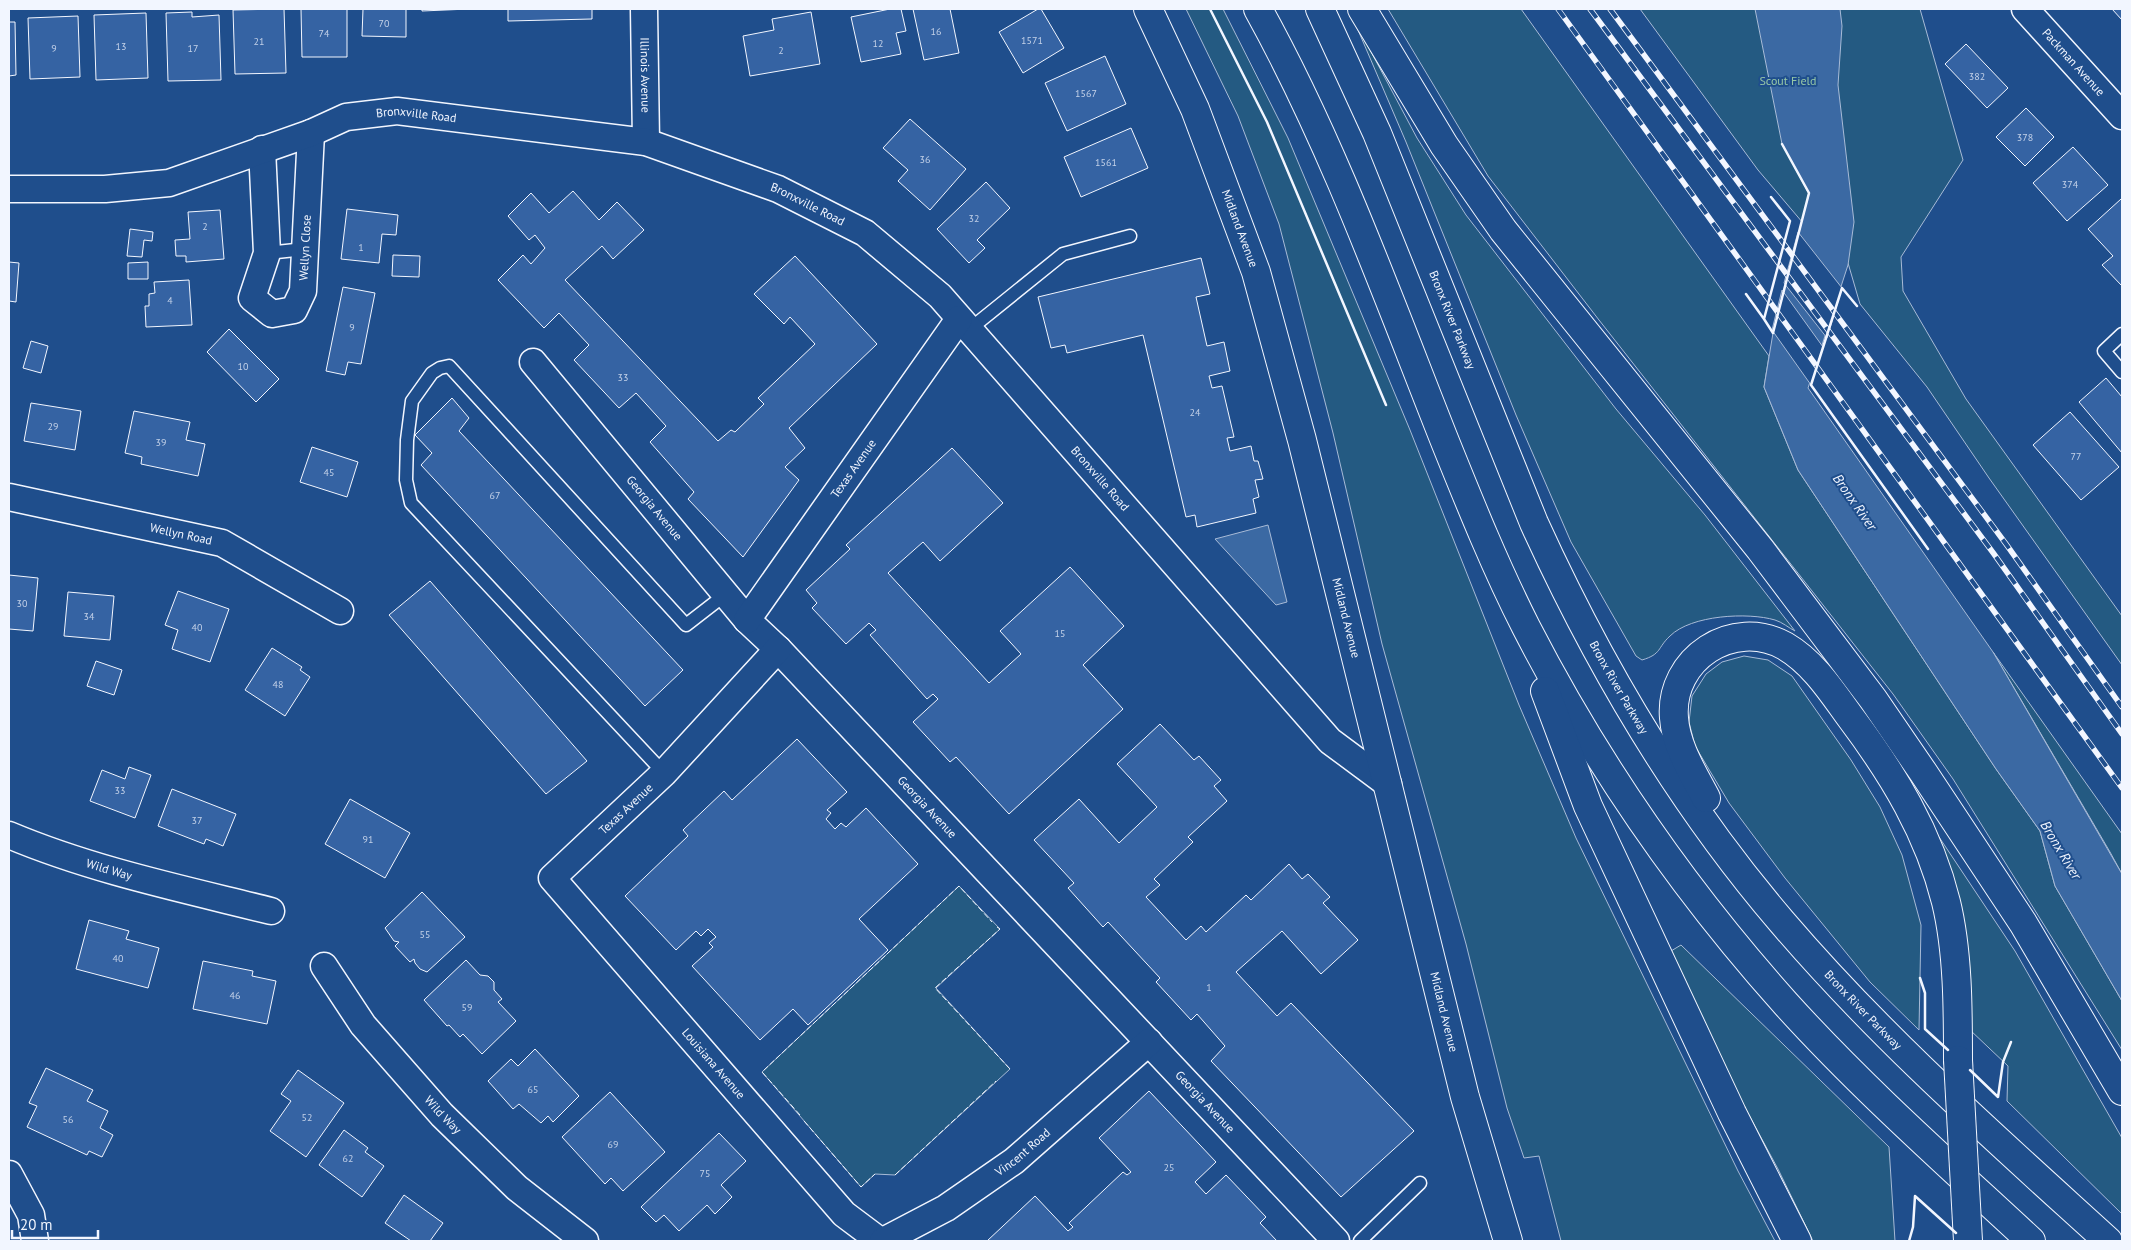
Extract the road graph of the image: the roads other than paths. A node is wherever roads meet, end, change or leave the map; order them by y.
1 (644, 9) edge
2 (1148, 9) edge
3 (1258, 9) edge
4 (1320, 9) edge
5 (1362, 9) edge
6 (2025, 9) edge
7 (2122, 116) edge
8 (311, 133) junction
9 (646, 142) junction
10 (262, 149) junction
11 (9, 189) edge
12 (1130, 236) dead end
13 (304, 249) junction
14 (267, 253) junction
15 (964, 324) junction
16 (2122, 334) edge
17 (533, 362) dead end
18 (2122, 372) edge
19 (9, 496) edge
20 (1504, 582) junction
21 (726, 594) junction
22 (340, 611) dead end
23 (747, 620) junction
24 (778, 649) junction
25 (664, 773) junction
26 (1388, 784) junction
27 (9, 835) edge
28 (552, 878) joint
29 (1748, 880) junction
30 (271, 911) dead end
31 (324, 966) dead end
32 (1149, 1042) junction
33 (2122, 1091) edge
34 (9, 1174) edge
35 (1420, 1183) dead end
36 (35, 1241) edge
37 (586, 1241) edge
38 (882, 1241) edge
39 (1336, 1241) edge
40 (1360, 1241) edge
41 (1508, 1241) edge
42 (1797, 1241) edge
43 (1968, 1241) edge
44 (2031, 1241) edge
45 (2108, 1241) edge

1 - 9 street, Illinois Avenue
2 - 26 main road, Midland Avenue
3 - 20 main road
4 - 29 main road, Bronx River Parkway
5 - 33 main road
6 - 7 street, Packman Avenue
8 - 9 street, Bronxville Road
8 - 10 street, Bronxville Road
8 - 13 street, Wellyn Close
9 - 15 street, Bronxville Road
10 - 11 street, Bronxville Road
10 - 14 street, Wellyn Close
12 - 15 lane
13 - 14 lane
13 - 14 street, Wellyn Close
15 - 23 street, Texas Avenue
15 - 26 street, Bronxville Road
16 - 18 lane
17 - 21 street, Georgia Avenue
19 - 22 street, Wellyn Road
20 - 42 main road
20 - 44 main road
21 - 23 street, Georgia Avenue
21 - 25 lane
23 - 24 street, Georgia Avenue
24 - 25 street, Texas Avenue
24 - 32 street, Georgia Avenue
25 - 28 street, Texas Avenue
26 - 41 main road, Midland Avenue
27 - 30 street, Wild Way
28 - 38 street, Louisiana Avenue
29 - 43 main road, bridge
29 - 45 main road, Bronx River Parkway
31 - 37 street, Wild Way
32 - 38 street, Vincent Road
32 - 39 street, Georgia Avenue
34 - 36 street
35 - 40 lane

